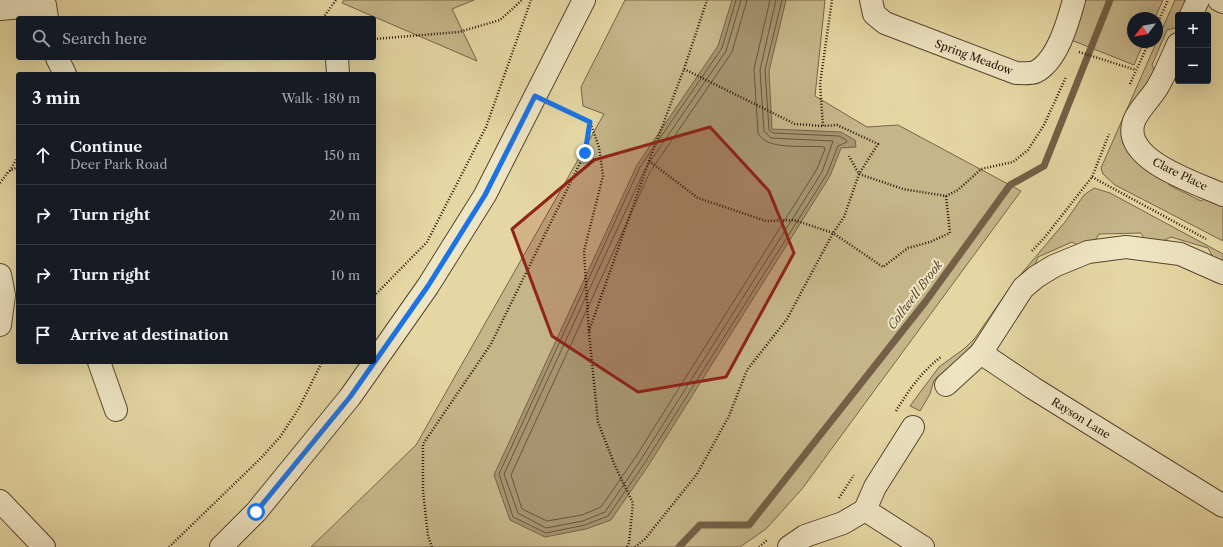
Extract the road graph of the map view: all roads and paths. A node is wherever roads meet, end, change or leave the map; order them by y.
1 (336, 0) edge
2 (522, 0) edge
3 (531, 0) edge
4 (707, 0) edge
5 (832, 0) edge
6 (871, 0) edge
7 (1074, 0) edge
8 (1168, 0) edge
9 (1198, 0) edge
10 (1219, 0) edge
11 (578, 2) edge
12 (1223, 2) edge
13 (46, 8) edge
14 (0, 9) edge
15 (1162, 12) edge
16 (1192, 12) edge
17 (324, 16) edge
18 (376, 39) edge
19 (1146, 48) edge
20 (1176, 48) edge
21 (1074, 58) dead end
22 (58, 60) edge
23 (337, 60) edge
24 (684, 69) junction
25 (1136, 70) junction
26 (64, 72) edge
27 (338, 72) edge
28 (1068, 72) dead end
29 (1127, 91) dead end
30 (535, 96) junction
31 (590, 122) junction
32 (823, 126) junction
33 (1112, 127) dead end
34 (849, 156) dead end
35 (16, 159) edge
36 (649, 161) junction
37 (16, 168) edge
38 (9, 171) junction
39 (858, 174) junction
40 (1092, 177) junction
41 (0, 183) edge
42 (1223, 195) edge
43 (946, 196) junction
44 (833, 234) junction
45 (1208, 240) dead end
46 (1030, 254) dead end
47 (1223, 273) edge
48 (7, 288) edge
49 (376, 294) edge
50 (0, 325) edge
51 (589, 334) junction
52 (981, 353) junction
53 (944, 355) dead end
54 (376, 360) edge
55 (100, 364) edge
56 (321, 364) edge
57 (373, 364) edge
58 (946, 385) dead end
59 (116, 410) dead end
60 (892, 417) dead end
61 (913, 427) dead end
62 (858, 469) dead end
63 (0, 500) edge
64 (835, 504) dead end
65 (1223, 506) edge
66 (865, 510) junction
67 (770, 537) dead end
68 (44, 547) edge
69 (169, 547) edge
70 (221, 547) edge
71 (432, 547) edge
72 (627, 547) edge
73 (635, 547) edge
74 (758, 547) edge
75 (789, 547) edge
76 (923, 547) edge

1 - 17 path
2 - 18 path
3 - 49 path
4 - 24 path
5 - 32 path
6 - 7 street, Spring Meadow
8 - 15 path
9 - 16 street
10 - 12 street
11 - 30 street
13 - 14 street
19 - 25 path
20 - 42 street, Clare Place
21 - 25 path
22 - 26 street
23 - 27 street
24 - 32 path
24 - 36 path
25 - 29 path
28 - 43 path
30 - 31 path
30 - 54 street
31 - 51 path
31 - 71 path
32 - 39 path
33 - 40 path
34 - 39 path
35 - 38 path
36 - 44 path
36 - 51 path
37 - 38 path
38 - 41 path
39 - 43 path
39 - 44 path
40 - 45 path
40 - 46 path
43 - 44 path
44 - 73 path
47 - 52 street
48 - 50 street
51 - 72 path
52 - 58 street
52 - 65 street, Rayson Lane
53 - 60 path
55 - 59 street
56 - 69 path
57 - 70 street
61 - 66 street
62 - 64 path
63 - 68 street
66 - 75 street
66 - 76 street
67 - 74 path

